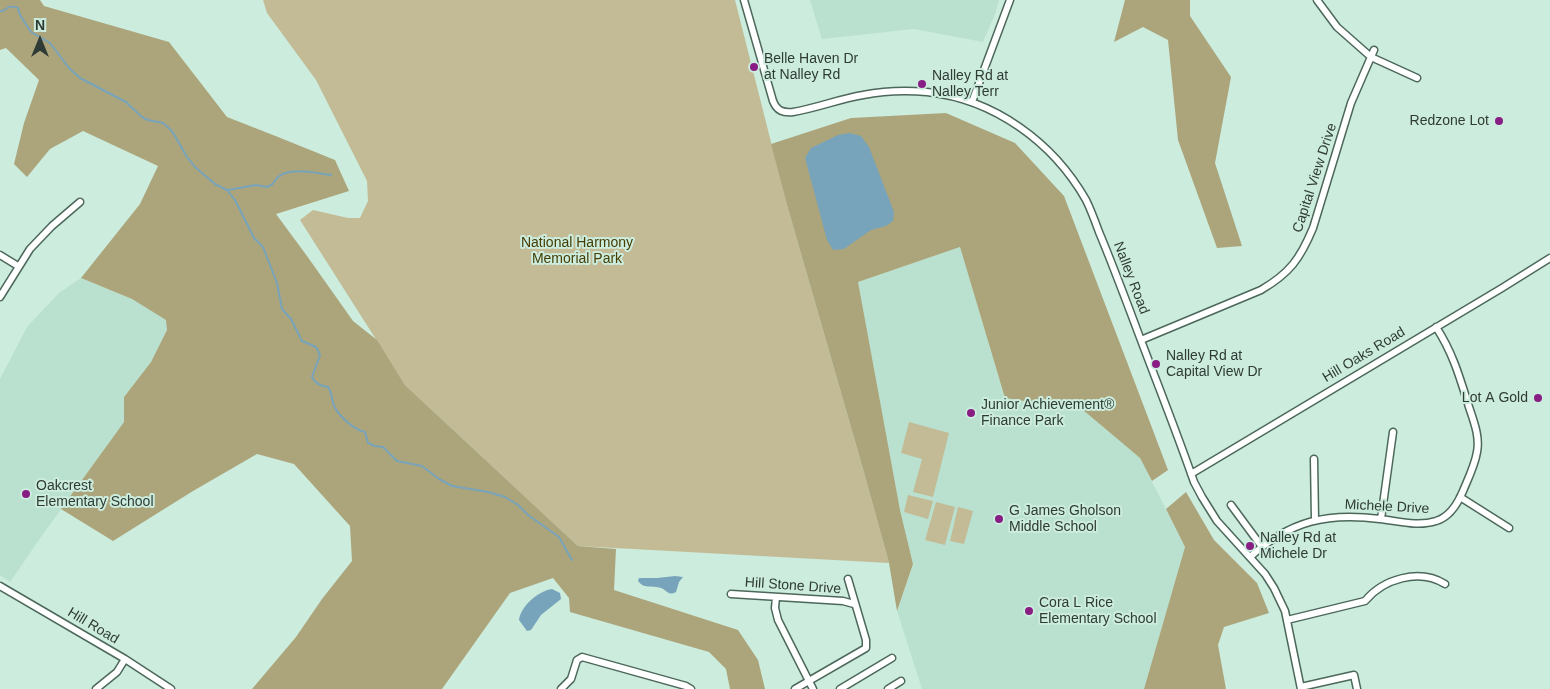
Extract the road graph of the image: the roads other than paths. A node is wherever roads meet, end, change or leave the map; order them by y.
1 (744, 0) edge
2 (1010, 0) edge
3 (1317, 0) edge
4 (1374, 50) dead end
5 (1371, 58) junction
6 (1417, 78) dead end
7 (972, 102) junction
8 (80, 202) dead end
9 (0, 255) edge
10 (1550, 258) edge
11 (18, 266) junction
12 (0, 297) edge
13 (1436, 327) junction
14 (1141, 340) junction
15 (1393, 432) dead end
16 (1314, 459) dead end
17 (1191, 474) junction
18 (1460, 497) junction
19 (1231, 505) dead end
20 (1381, 519) junction
21 (1315, 520) junction
22 (1509, 528) dead end
23 (1262, 547) junction
24 (1250, 557) junction
25 (848, 579) dead end
26 (1444, 584) dead end
27 (0, 586) edge
28 (731, 594) dead end
29 (776, 597) junction
30 (854, 604) junction
31 (1286, 620) junction
32 (892, 658) dead end
33 (125, 659) junction
34 (901, 681) dead end
35 (808, 682) junction
36 (1301, 688) edge
37 (96, 689) edge
38 (171, 689) edge
39 (561, 689) edge
40 (691, 689) edge
41 (795, 689) edge
42 (813, 689) edge
43 (840, 689) edge
44 (888, 689) edge
45 (1357, 689) edge

1 - 7 street, Nalley Road
2 - 7 street
3 - 5 street
4 - 5 street, Capital View Drive
5 - 6 street
5 - 14 street, Capital View Drive
7 - 14 street, Nalley Road
8 - 11 street
9 - 11 street
10 - 13 street, Hill Oaks Road
11 - 12 street
13 - 17 street, Hill Oaks Road
13 - 18 street, Michele Drive
14 - 17 street, Nalley Road
15 - 20 street
16 - 21 street
17 - 24 street, Nalley Road
18 - 20 street, Michele Drive
18 - 22 street
19 - 23 street
20 - 21 street, Michele Drive
21 - 23 street, Michele Drive
23 - 24 street, Michele Drive
24 - 31 street, Nalley Road
25 - 30 street
26 - 31 street
27 - 33 street, Hill Road
28 - 29 street, Hill Stone Drive
29 - 30 street, Hill Stone Drive
29 - 35 street
30 - 35 street
31 - 36 street, Nalley Road
32 - 43 street
33 - 37 street
33 - 38 street, Hill Road
34 - 44 street
35 - 41 street
35 - 42 street
36 - 45 street, Nalley Road
39 - 40 street

